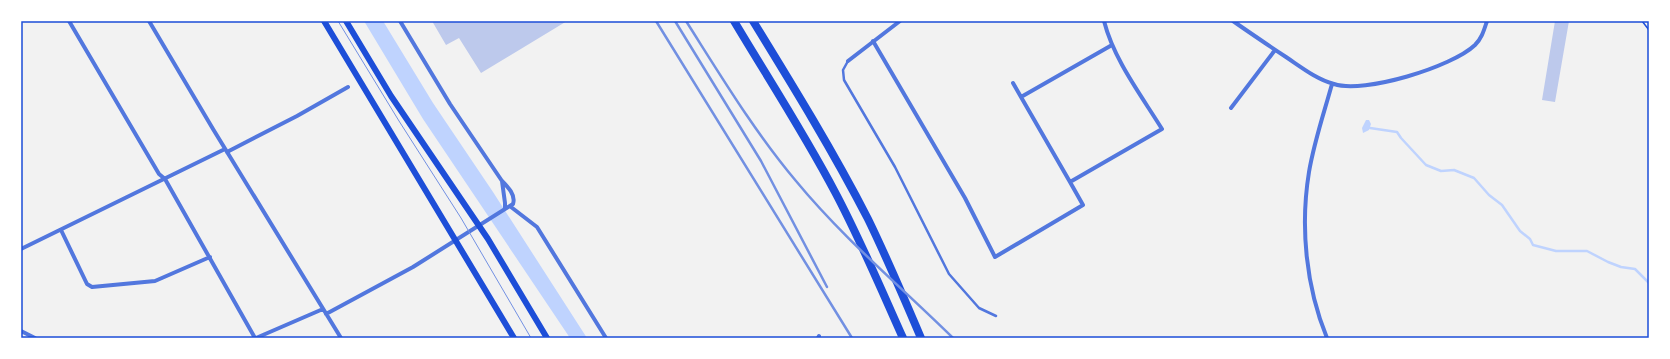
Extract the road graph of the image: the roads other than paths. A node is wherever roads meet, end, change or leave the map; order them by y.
1 (69, 21) edge
2 (149, 21) edge
3 (324, 21) edge
4 (346, 21) edge
5 (400, 21) edge
6 (753, 21) edge
7 (900, 21) edge
8 (1104, 21) edge
9 (1233, 21) edge
10 (1487, 21) edge
11 (735, 23) edge
12 (874, 41) junction
13 (1112, 45) junction
14 (1275, 50) junction
15 (848, 61) joint
16 (1013, 83) dead end
17 (1332, 84) junction
18 (348, 87) dead end
19 (1021, 97) junction
20 (1231, 108) dead end
21 (226, 150) junction
22 (165, 179) junction
23 (502, 181) junction
24 (1070, 182) junction
25 (511, 207) junction
26 (504, 209) junction
27 (479, 226) junction
28 (61, 230) junction
29 (455, 241) junction
30 (21, 250) edge
31 (210, 257) junction
32 (323, 309) junction
33 (326, 314) junction
34 (996, 316) dead end
35 (21, 331) edge
36 (35, 338) edge
37 (256, 338) edge
38 (341, 338) edge
39 (514, 338) edge
40 (547, 338) edge
41 (606, 338) edge
42 (903, 338) edge
43 (921, 338) edge
44 (1327, 338) edge

1 - 22 street
2 - 21 street
3 - 29 main road
4 - 27 main road
5 - 23 street
6 - 43 highway
7 - 12 street
8 - 13 street
9 - 14 street
10 - 17 street
11 - 42 highway
12 - 15 street
12 - 24 street
13 - 19 street
13 - 24 street
14 - 17 street
14 - 20 street
15 - 34 lane
16 - 19 street
17 - 44 street
18 - 21 street
19 - 24 street
21 - 22 street
21 - 32 street
22 - 28 street
22 - 31 street
23 - 25 street
23 - 26 street
25 - 26 street
25 - 41 street
26 - 27 street
27 - 29 street
27 - 40 main road
28 - 30 street
28 - 31 street
29 - 33 street
29 - 39 main road
31 - 37 street
32 - 33 street
32 - 37 street
33 - 38 street
35 - 36 street

